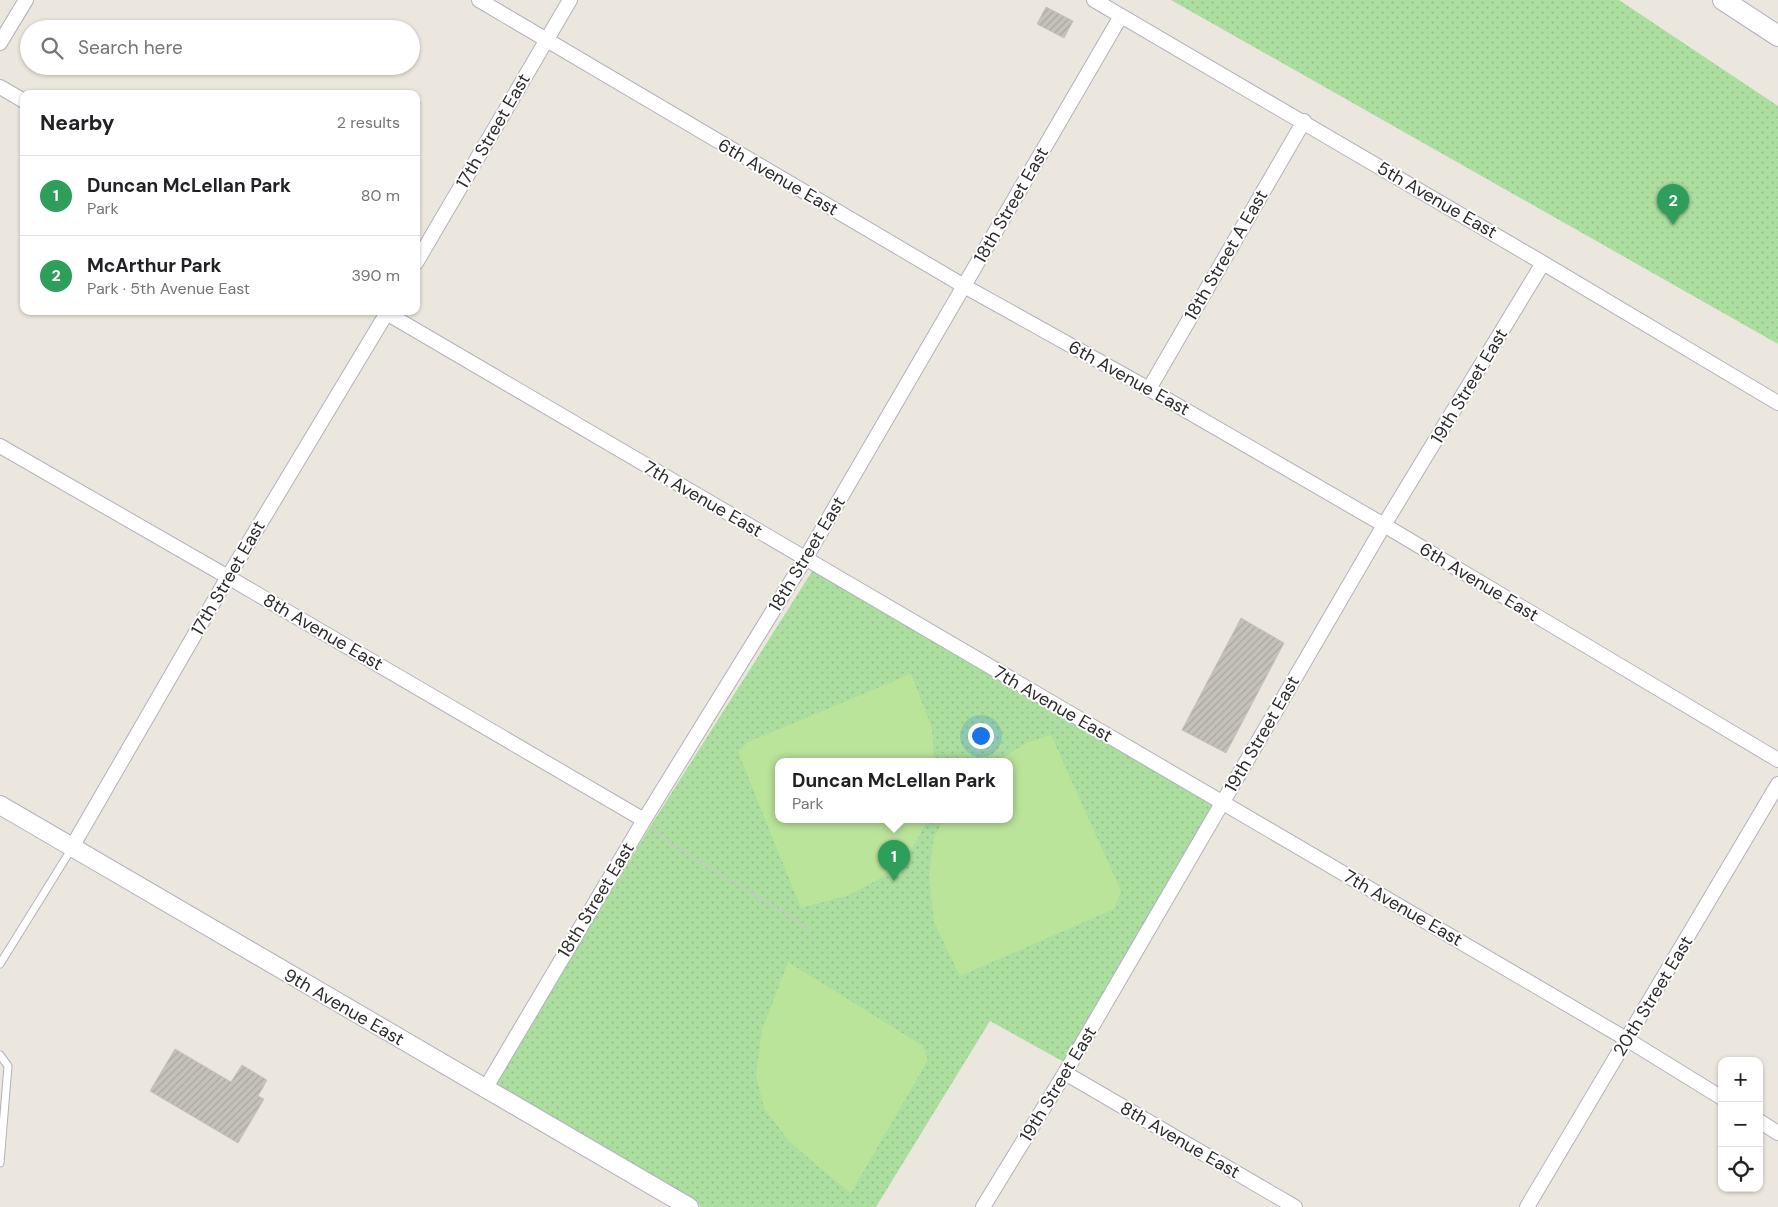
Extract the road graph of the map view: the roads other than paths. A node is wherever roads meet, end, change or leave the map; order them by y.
1 (26, 0) edge
2 (479, 0) edge
3 (570, 0) edge
4 (1094, 0) edge
5 (1723, 0) edge
6 (1121, 16) junction
7 (1778, 36) edge
8 (546, 40) junction
9 (0, 44) edge
10 (0, 87) edge
11 (20, 99) edge
12 (1304, 121) junction
13 (420, 256) edge
14 (1543, 262) junction
15 (964, 286) junction
16 (384, 315) edge
17 (391, 315) edge
18 (1148, 388) junction
19 (1778, 403) edge
20 (0, 446) edge
21 (1384, 525) junction
22 (805, 559) junction
23 (228, 577) junction
24 (1778, 760) edge
25 (1778, 784) edge
26 (1222, 802) junction
27 (0, 805) edge
28 (644, 820) junction
29 (72, 847) junction
30 (0, 964) edge
31 (1628, 1040) junction
32 (0, 1055) edge
33 (1065, 1073) junction
34 (485, 1089) junction
35 (1718, 1096) edge
36 (1763, 1124) edge
37 (1778, 1133) edge
38 (0, 1163) edge
39 (689, 1207) edge
40 (983, 1207) edge
41 (1295, 1207) edge
42 (1527, 1207) edge

1 - 9 street
2 - 8 street, 6th Avenue East
3 - 8 street, 17th Street East
4 - 6 street, 5th Avenue East
5 - 7 main road
6 - 12 street, 5th Avenue East
6 - 15 street, 18th Street East
8 - 13 street, 17th Street East
8 - 15 street, 6th Avenue East
10 - 11 street
12 - 14 street, 5th Avenue East
12 - 18 street, 18th Street A East
14 - 19 street, 5th Avenue East
14 - 21 street, 19th Street East
15 - 18 street, 6th Avenue East
15 - 22 street, 18th Street East
16 - 23 street, 17th Street East
17 - 22 street, 7th Avenue East
18 - 21 street, 6th Avenue East
20 - 23 street, 8th Avenue East
21 - 24 street, 6th Avenue East
21 - 26 street, 19th Street East
22 - 26 street, 7th Avenue East
22 - 28 street, 18th Street East
23 - 28 street, 8th Avenue East
23 - 29 street, 17th Street East
25 - 31 street, 20th Street East
26 - 31 street, 7th Avenue East
26 - 33 street, 19th Street East
27 - 29 street, 9th Avenue East
28 - 34 street, 18th Street East
29 - 30 lane
29 - 34 street, 9th Avenue East
31 - 35 street, 7th Avenue East
31 - 42 street, 20th Street East
32 - 38 lane
33 - 40 street, 19th Street East
33 - 41 street, 8th Avenue East
34 - 39 street, 9th Avenue East
36 - 37 street

